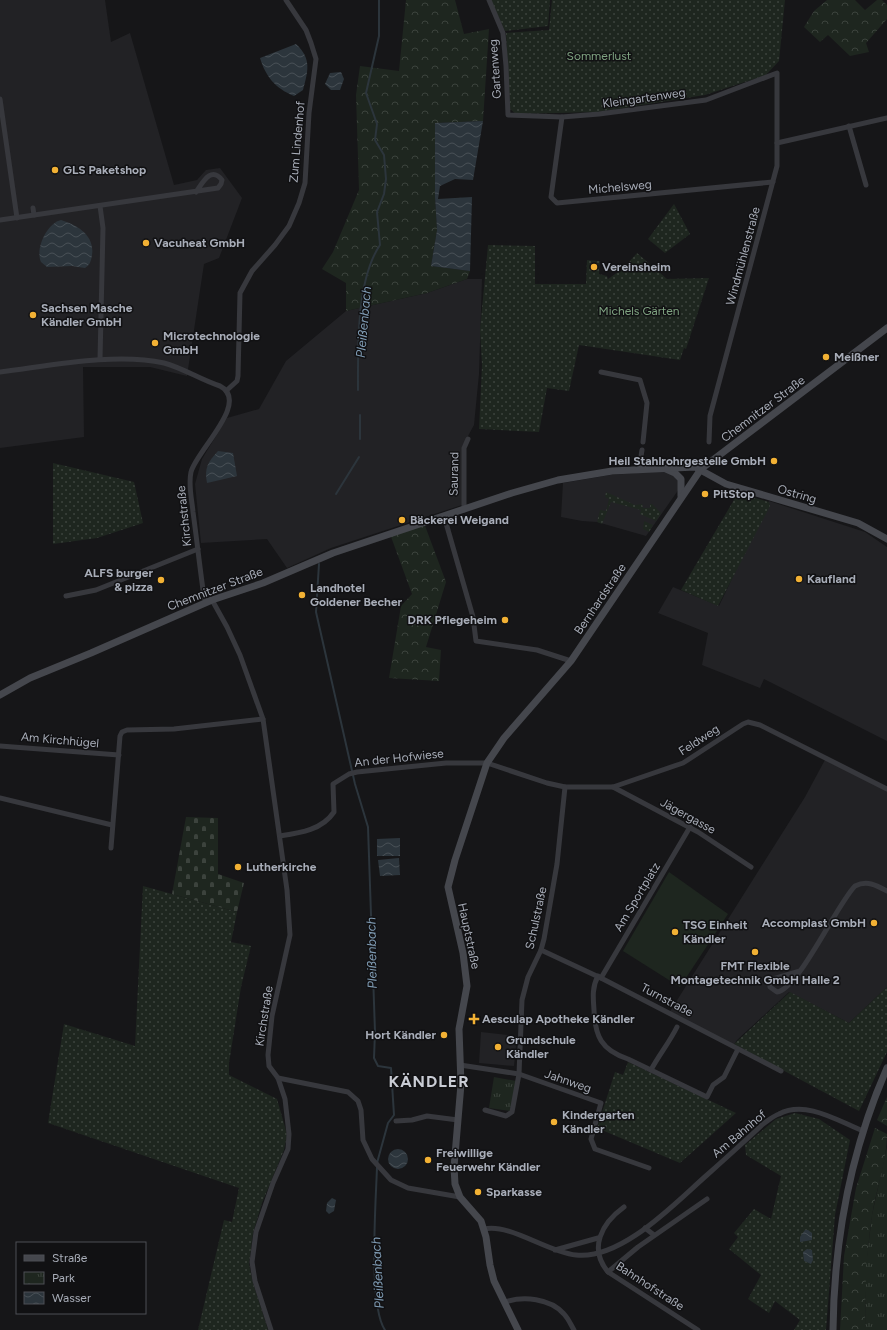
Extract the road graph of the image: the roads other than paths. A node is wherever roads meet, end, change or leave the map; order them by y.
1 (286, 0) edge
2 (489, 0) edge
3 (777, 73) joint
4 (0, 99) edge
5 (508, 115) joint
6 (562, 117) junction
7 (887, 118) edge
8 (850, 126) junction
9 (777, 143) junction
10 (773, 182) junction
11 (866, 185) dead end
12 (196, 192) junction
13 (100, 206) junction
14 (33, 208) dead end
15 (34, 215) junction
16 (17, 218) junction
17 (0, 220) edge
18 (887, 328) edge
19 (100, 360) junction
20 (33, 361) dead end
21 (34, 368) junction
22 (0, 372) edge
23 (601, 372) dead end
24 (226, 391) junction
25 (468, 439) dead end
26 (643, 442) dead end
27 (709, 442) dead end
28 (642, 450) dead end
29 (663, 468) junction
30 (639, 469) junction
31 (701, 469) junction
32 (681, 496) junction
33 (464, 510) junction
34 (444, 516) junction
35 (887, 539) edge
36 (198, 549) junction
37 (66, 596) dead end
38 (209, 601) junction
39 (571, 661) junction
40 (0, 696) edge
41 (263, 718) junction
42 (0, 746) edge
43 (119, 755) junction
44 (487, 763) junction
45 (613, 786) junction
46 (565, 787) junction
47 (887, 788) edge
48 (0, 798) edge
49 (112, 825) junction
50 (690, 827) junction
51 (280, 836) junction
52 (111, 848) dead end
53 (751, 867) dead end
54 (887, 891) edge
55 (542, 950) junction
56 (800, 971) junction
57 (600, 977) junction
58 (677, 1027) dead end
59 (738, 1049) junction
60 (460, 1065) junction
61 (887, 1068) edge
62 (651, 1070) junction
63 (781, 1071) dead end
64 (518, 1074) junction
65 (278, 1078) junction
66 (486, 1110) dead end
67 (458, 1120) junction
68 (396, 1121) dead end
69 (863, 1131) junction
70 (649, 1168) dead end
71 (460, 1197) junction
72 (707, 1199) dead end
73 (624, 1207) dead end
74 (645, 1228) junction
75 (484, 1229) junction
76 (654, 1235) junction
77 (598, 1238) junction
78 (554, 1250) junction
79 (599, 1253) junction
80 (608, 1272) junction
81 (505, 1302) junction
82 (271, 1330) edge
83 (518, 1330) edge
84 (574, 1330) edge
85 (698, 1330) edge
86 (833, 1330) edge

1 - 24 street, Zum Lindenhof
2 - 5 street, Gartenweg
3 - 6 street, Kleingartenweg
3 - 9 street, Windmühlenstraße
4 - 16 street
5 - 6 street, Kleingartenweg
6 - 10 street, Michelsweg
7 - 8 street
8 - 9 street
8 - 11 street
9 - 10 street, Windmühlenstraße
10 - 27 street, Windmühlenstraße
12 - 12 street
12 - 13 street
13 - 15 street
13 - 19 street
14 - 15 street
15 - 16 street
16 - 17 street
18 - 31 street, Chemnitzer Straße
19 - 21 street
19 - 24 street
20 - 21 street
21 - 22 street
23 - 26 street
24 - 36 street, Kirchstraße
25 - 33 street, Saurand
28 - 30 street
29 - 30 street, Chemnitzer Straße
29 - 31 street, Chemnitzer Straße
29 - 32 street
30 - 33 street, Chemnitzer Straße
31 - 32 street, Bernhardstraße
31 - 35 street, Ostring
32 - 39 street, Bernhardstraße
33 - 34 street, Chemnitzer Straße
34 - 38 street, Chemnitzer Straße
34 - 39 street
36 - 37 street
36 - 38 street, Kirchstraße
38 - 40 street, Chemnitzer Straße
38 - 41 street, Kirchstraße
39 - 44 street, Hauptstraße
41 - 43 street
41 - 51 street, Kirchstraße
42 - 43 street, Am Kirchhügel
43 - 49 street
44 - 46 street, Feldweg
44 - 51 street, An der Hofwiese
44 - 60 street, Hauptstraße
45 - 46 street, Feldweg
45 - 47 street, Feldweg
45 - 50 street, Jägergasse
46 - 55 street, Schulstraße
48 - 49 street
49 - 52 street
50 - 53 street, Jägergasse
50 - 57 street, Am Sportplatz
51 - 65 street, Kirchstraße
54 - 56 street
55 - 57 street, Turnstraße
55 - 64 street, Schulstraße
56 - 56 street
57 - 59 street, Turnstraße
57 - 62 street, Am Sportplatz
58 - 62 street
59 - 62 street
59 - 63 street, Turnstraße
60 - 64 street
60 - 67 street, Hauptstraße
61 - 69 street
64 - 66 street, Schulstraße
64 - 70 street, Jahnweg
65 - 71 street
65 - 82 street, Kirchstraße
67 - 68 street
67 - 71 street, Hauptstraße
69 - 74 street, Am Bahnhof
69 - 86 street
71 - 75 street, Hauptstraße
72 - 76 street
73 - 77 street
74 - 76 street
74 - 79 street, Am Bahnhof
75 - 78 street
75 - 81 street, Hauptstraße
76 - 80 street
77 - 78 street
77 - 79 street
78 - 79 street
79 - 80 street, Bahnhofstraße
80 - 85 street, Bahnhofstraße
81 - 83 street, Hauptstraße
81 - 84 street

